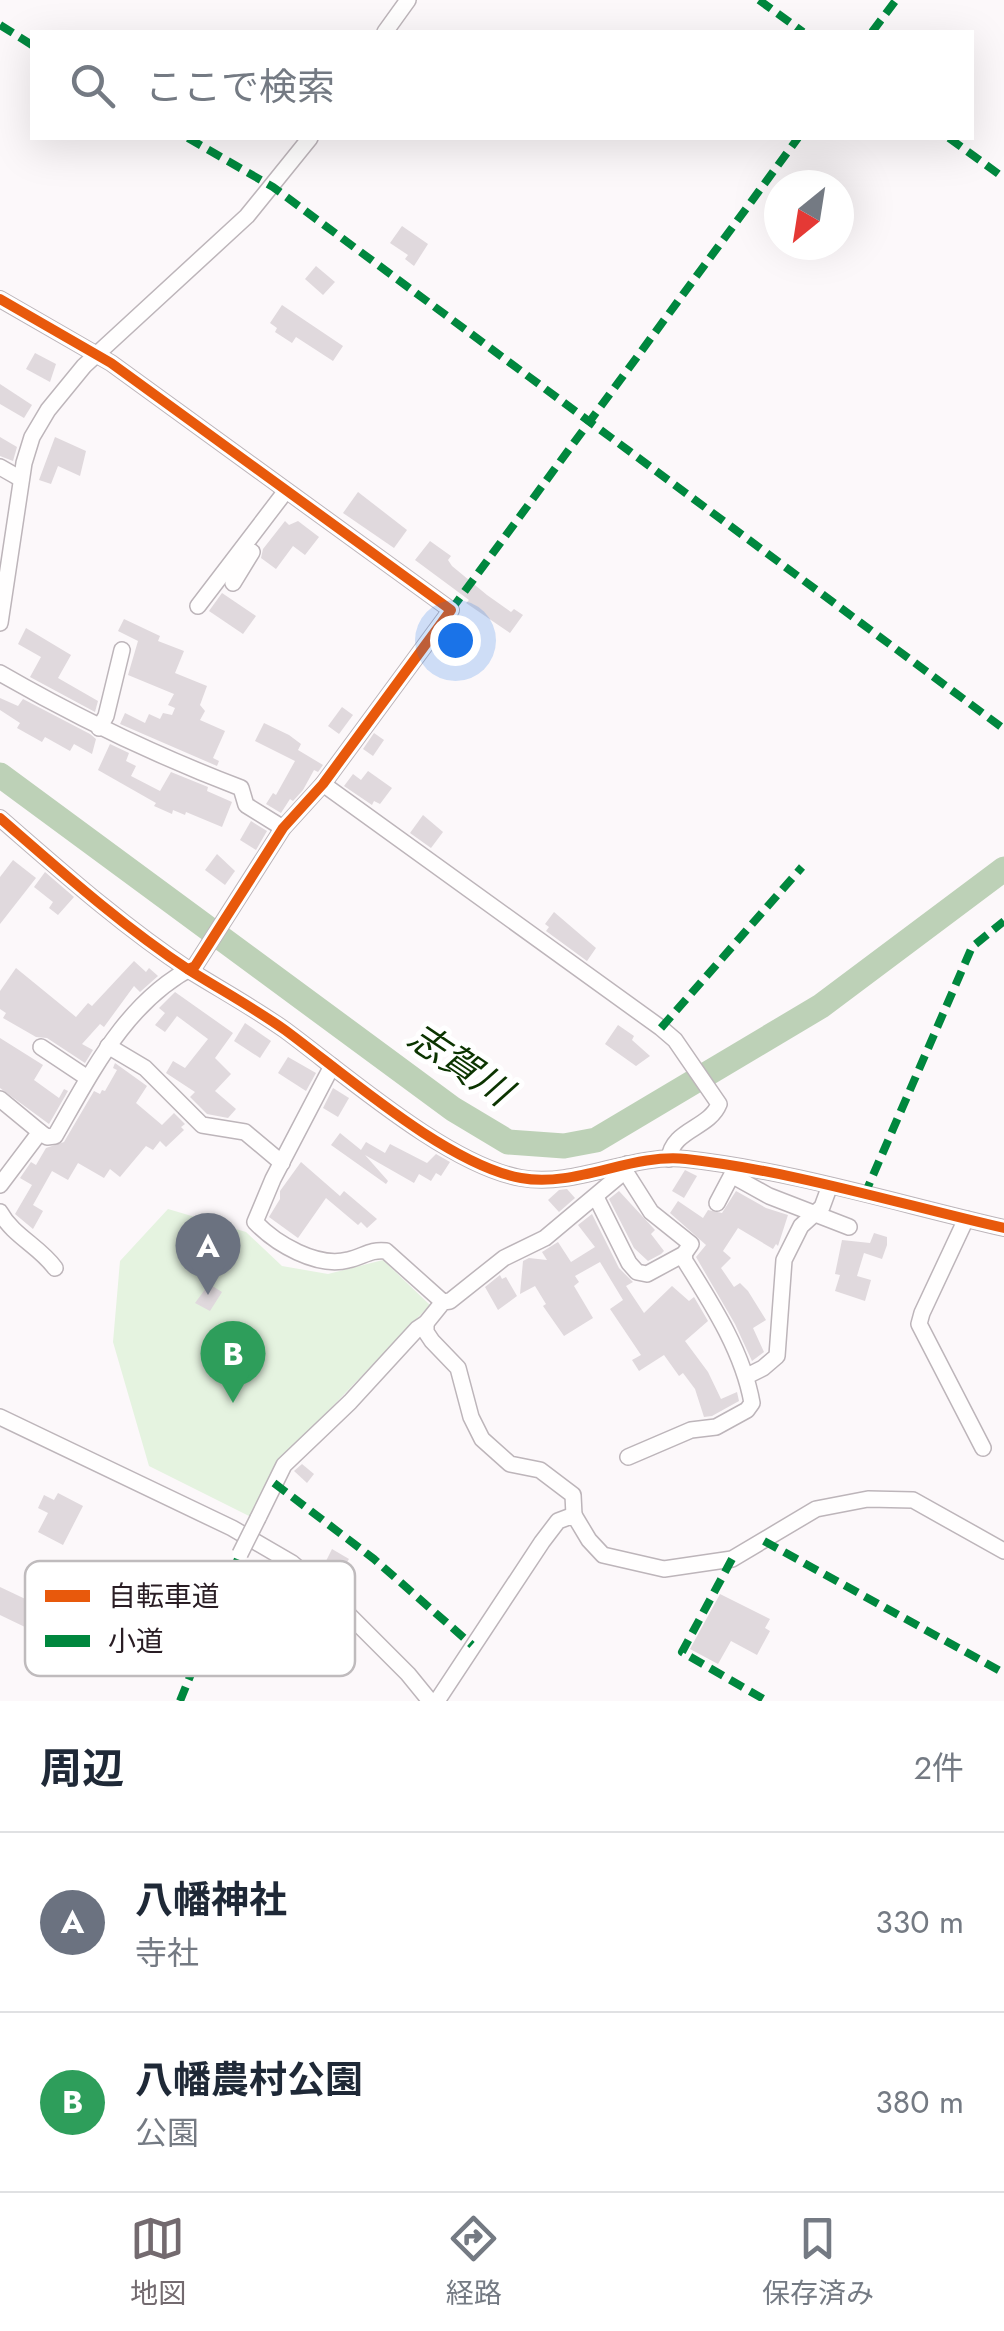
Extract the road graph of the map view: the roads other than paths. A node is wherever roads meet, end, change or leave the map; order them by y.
1 (408, 0) edge
2 (386, 30) edge
3 (308, 140) edge
4 (0, 299) edge
5 (96, 356) junction
6 (0, 467) edge
7 (21, 479) junction
8 (289, 494) junction
9 (233, 583) dead end
10 (198, 606) dead end
11 (0, 624) edge
12 (122, 650) dead end
13 (0, 673) edge
14 (99, 728) junction
15 (323, 784) junction
16 (0, 818) edge
17 (283, 828) junction
18 (192, 967) junction
19 (41, 1046) dead end
20 (108, 1046) junction
21 (332, 1066) junction
22 (86, 1077) junction
23 (0, 1099) edge
24 (40, 1132) junction
25 (669, 1159) junction
26 (282, 1163) junction
27 (626, 1168) junction
28 (734, 1172) junction
29 (0, 1185) edge
30 (829, 1188) junction
31 (596, 1196) junction
32 (717, 1203) dead end
33 (0, 1212) edge
34 (814, 1215) junction
35 (966, 1220) junction
36 (850, 1227) dead end
37 (1004, 1228) edge
38 (684, 1254) junction
39 (55, 1268) dead end
40 (442, 1302) junction
41 (426, 1323) junction
42 (747, 1376) junction
43 (0, 1417) edge
44 (983, 1448) dead end
45 (628, 1458) dead end
46 (574, 1516) junction
47 (1004, 1551) edge
48 (240, 1554) dead end
49 (289, 1561) edge
50 (355, 1621) edge
51 (433, 1701) edge

1 - 2 street
3 - 5 street
4 - 5 street
5 - 7 street
5 - 8 street
6 - 7 street
7 - 11 street
8 - 9 street
8 - 10 street
8 - 15 street
12 - 14 street
13 - 14 street
14 - 17 street
15 - 17 street
15 - 25 street
16 - 18 street
17 - 18 street
18 - 20 street
18 - 21 street
19 - 22 street
20 - 22 street
20 - 26 street
21 - 26 street
21 - 27 street
22 - 24 street
23 - 24 street
24 - 29 street
25 - 27 street
25 - 28 street
26 - 40 street
27 - 31 street
27 - 38 street
28 - 30 street
28 - 32 street
28 - 34 street
30 - 34 street
30 - 35 street
31 - 38 street
31 - 40 street
33 - 39 street
34 - 36 street
34 - 42 street
35 - 37 street
35 - 44 street
38 - 42 street
40 - 41 street
41 - 46 street
41 - 48 street, bridge
42 - 45 street
43 - 49 street
46 - 47 street
46 - 51 street
50 - 51 street

